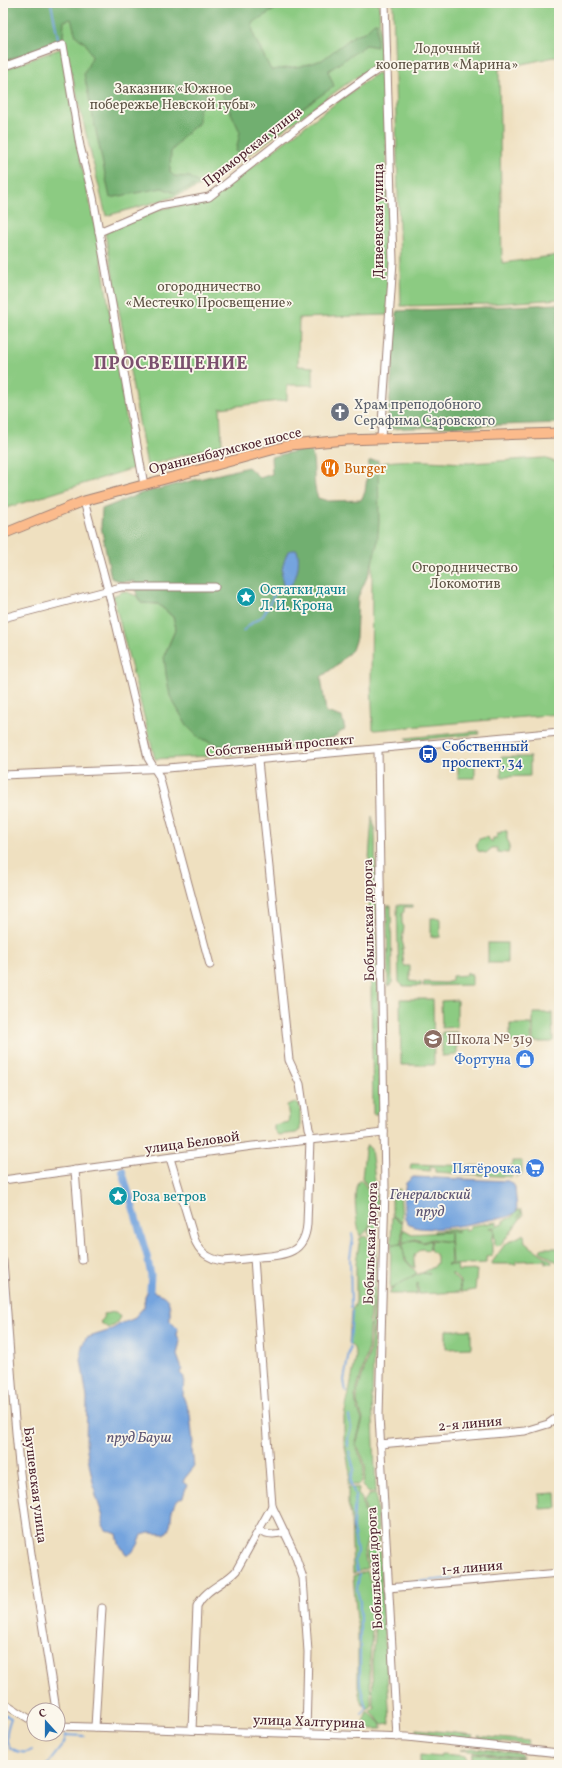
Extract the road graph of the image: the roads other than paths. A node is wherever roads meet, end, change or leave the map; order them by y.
1 (385, 3) edge
2 (3, 67) edge
3 (388, 67) junction
4 (99, 232) junction
5 (559, 433) edge
6 (381, 438) junction
7 (144, 485) junction
8 (84, 501) junction
9 (3, 534) edge
10 (215, 587) dead end
11 (108, 590) junction
12 (3, 618) edge
13 (559, 732) edge
14 (378, 750) junction
15 (258, 761) junction
16 (154, 769) junction
17 (3, 775) edge
18 (210, 965) dead end
19 (384, 1132) junction
20 (310, 1139) junction
21 (170, 1158) junction
22 (75, 1170) junction
23 (3, 1180) edge
24 (254, 1258) junction
25 (82, 1260) dead end
26 (3, 1261) edge
27 (559, 1416) edge
28 (380, 1444) junction
29 (272, 1506) junction
30 (259, 1530) junction
31 (285, 1532) junction
32 (559, 1573) edge
33 (388, 1588) junction
34 (102, 1608) dead end
35 (3, 1702) edge
36 (55, 1702) edge
37 (26, 1717) edge
38 (66, 1726) edge
39 (95, 1727) junction
40 (192, 1730) junction
41 (306, 1734) junction
42 (397, 1737) junction
43 (559, 1753) edge

1 - 3 street, Дивеевская улица
2 - 4 street
3 - 4 street, Приморская улица
3 - 6 street, Дивеевская улица
4 - 7 street
5 - 6 main road, Ораниенбаумское шоссе
6 - 7 main road, Ораниенбаумское шоссе
7 - 8 main road, Ораниенбаумское шоссе
8 - 9 main road, Ораниенбаумское шоссе
8 - 11 street
10 - 11 street
11 - 12 street
11 - 16 street
13 - 14 street, Собственный проспект
14 - 15 street, Собственный проспект
14 - 19 street, Бобыльская дорога
15 - 16 street, Собственный проспект
15 - 20 street
16 - 17 street, Собственный проспект
16 - 18 street
19 - 20 street, улица Беловой
19 - 28 street, Бобыльская дорога
20 - 21 street, улица Беловой
20 - 24 street
21 - 22 street, улица Беловой
21 - 24 street
22 - 23 street, улица Беловой
22 - 25 street
24 - 29 street
26 - 36 street, Баушевская улица
27 - 28 street, 2-я линия
28 - 33 street, Бобыльская дорога
29 - 30 street
29 - 31 street
30 - 31 street
30 - 40 street
31 - 41 street
32 - 33 street, 1-я линия
33 - 42 street, Бобыльская дорога
34 - 39 street
35 - 37 street
38 - 39 street, улица Халтурина
39 - 40 street, улица Халтурина
40 - 41 street, улица Халтурина
41 - 42 street, улица Халтурина
42 - 43 street, улица Халтурина

